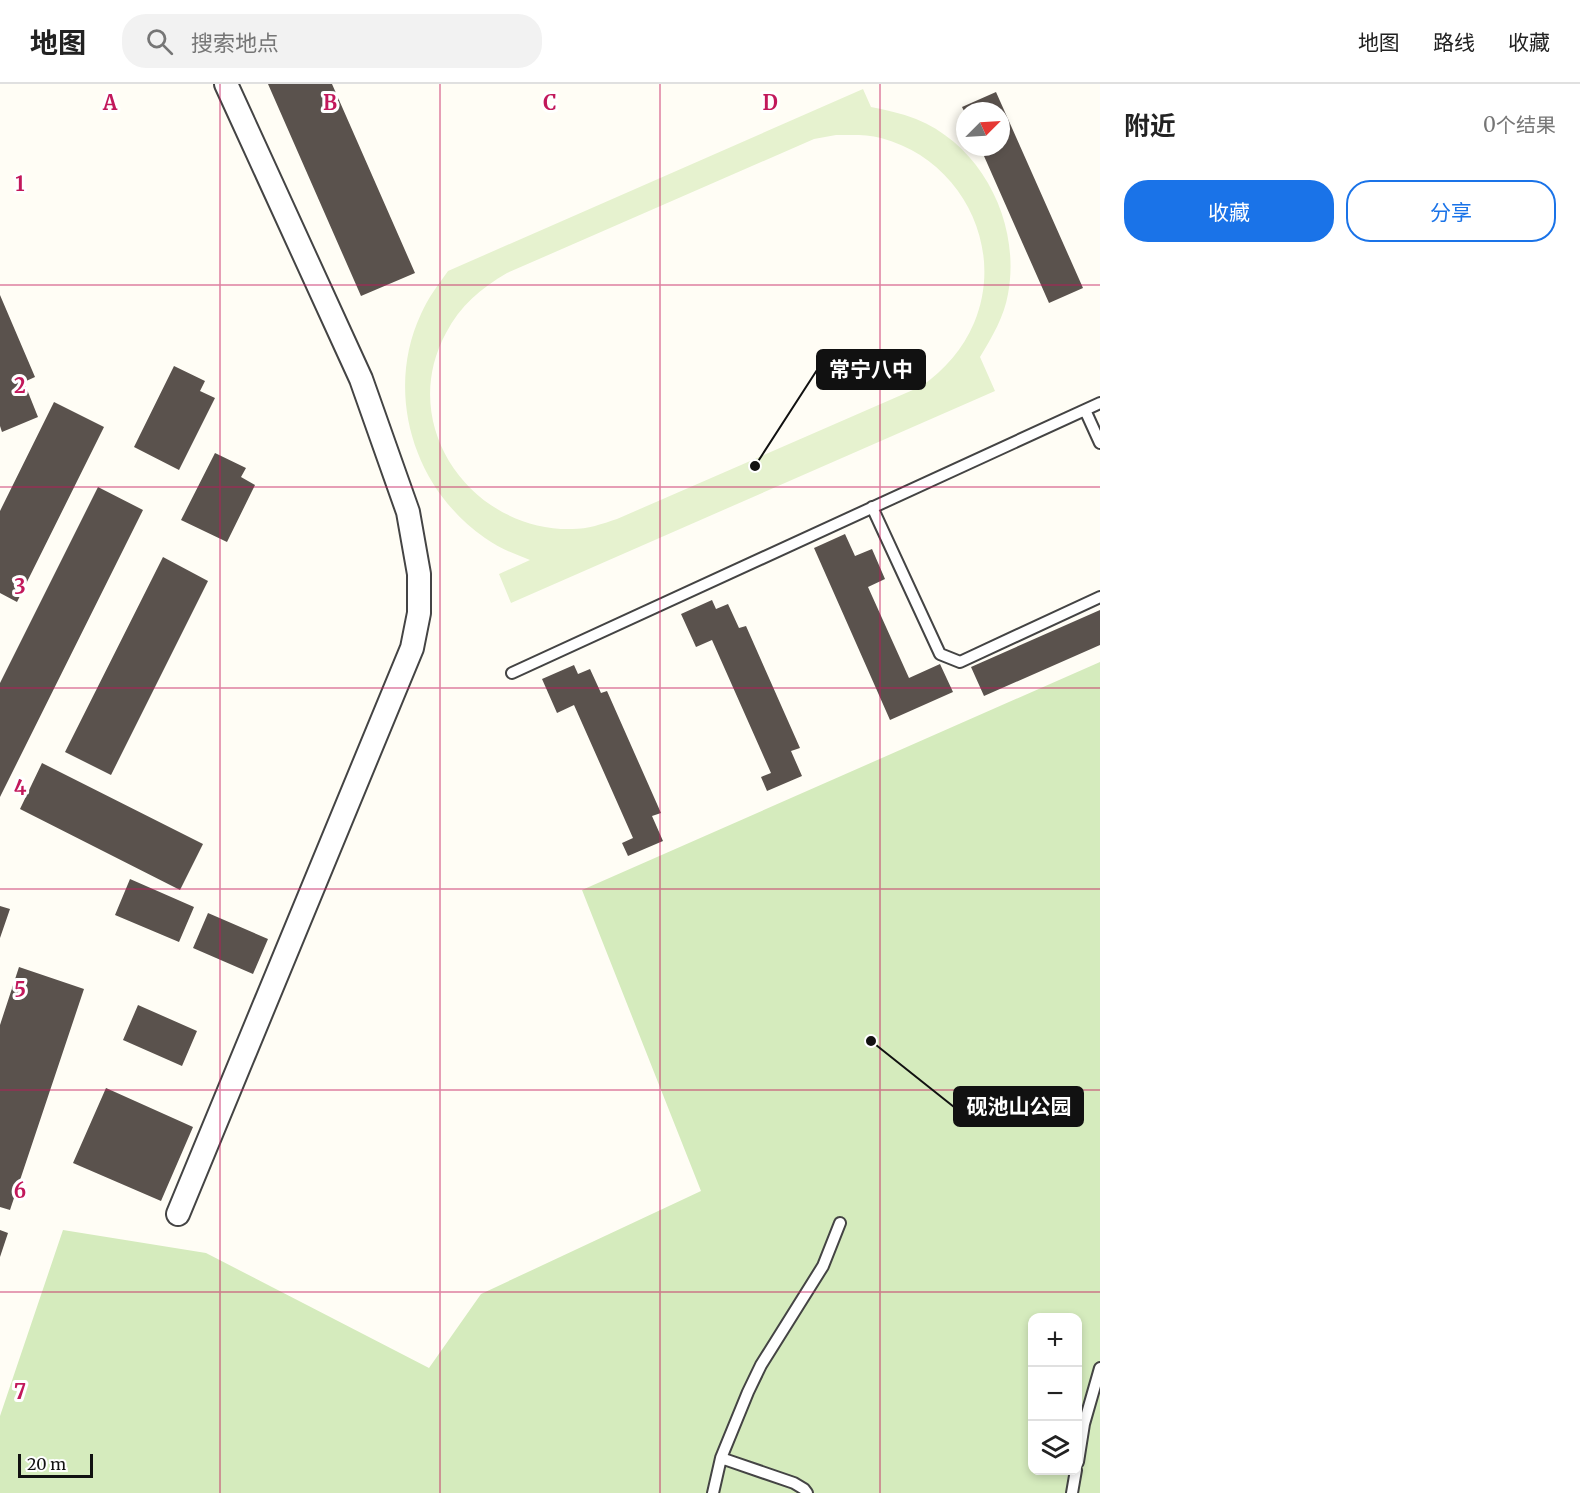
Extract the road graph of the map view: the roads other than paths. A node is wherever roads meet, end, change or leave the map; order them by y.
1 (226, 84) edge
2 (1100, 403) edge
3 (1085, 410) junction
4 (1100, 443) edge
5 (872, 507) junction
6 (1100, 597) edge
7 (512, 673) dead end
8 (178, 1214) dead end
9 (840, 1223) dead end
10 (1100, 1368) edge
11 (1082, 1435) edge
12 (721, 1458) junction
13 (1075, 1475) edge
14 (713, 1493) edge
15 (807, 1493) edge
16 (1072, 1493) edge

1 - 8 street
2 - 3 lane
3 - 4 lane
3 - 5 lane
5 - 6 lane
5 - 7 lane
9 - 12 lane
10 - 11 lane
12 - 14 lane
12 - 15 lane
13 - 16 lane

